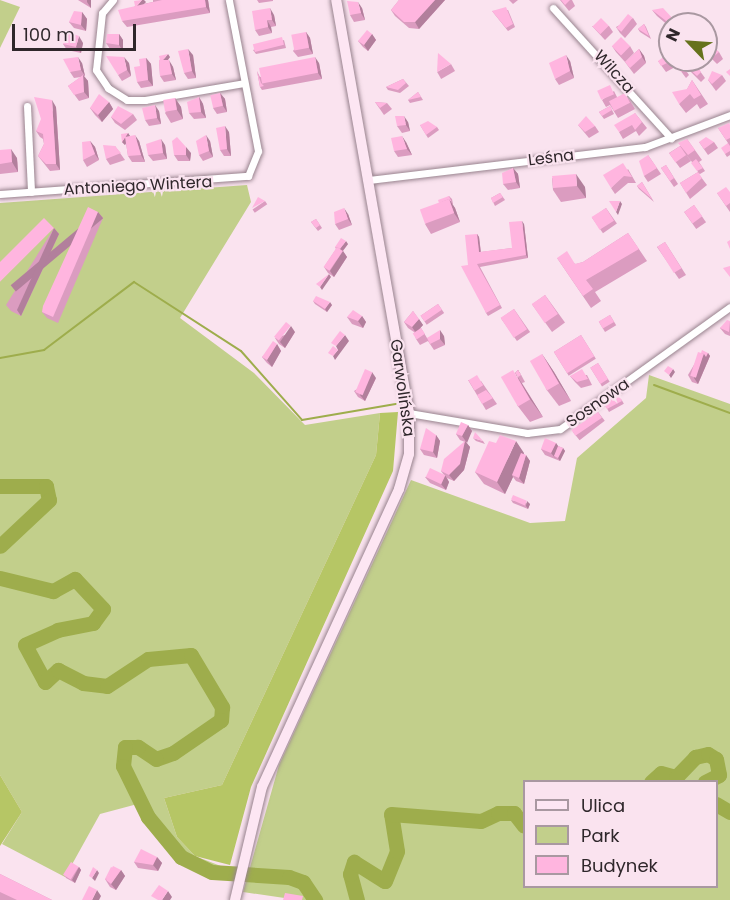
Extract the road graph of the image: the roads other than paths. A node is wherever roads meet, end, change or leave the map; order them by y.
1 (113, 0) edge
2 (229, 0) edge
3 (336, 0) edge
4 (554, 8) dead end
5 (244, 83) junction
6 (27, 106) dead end
7 (730, 115) edge
8 (671, 138) junction
9 (368, 180) junction
10 (31, 192) junction
11 (0, 194) edge
12 (730, 307) edge
13 (409, 412) junction
14 (235, 900) edge

1 - 5 street
2 - 5 street
3 - 9 main road, Garwolińska
4 - 8 street, Wilcza
5 - 10 street, Antoniego Wintera
6 - 10 street
7 - 8 street, Leśna
8 - 9 street, Leśna
9 - 13 main road, Garwolińska
10 - 11 street, Antoniego Wintera
12 - 13 street, Sosnowa
13 - 14 main road, Garwolińska

